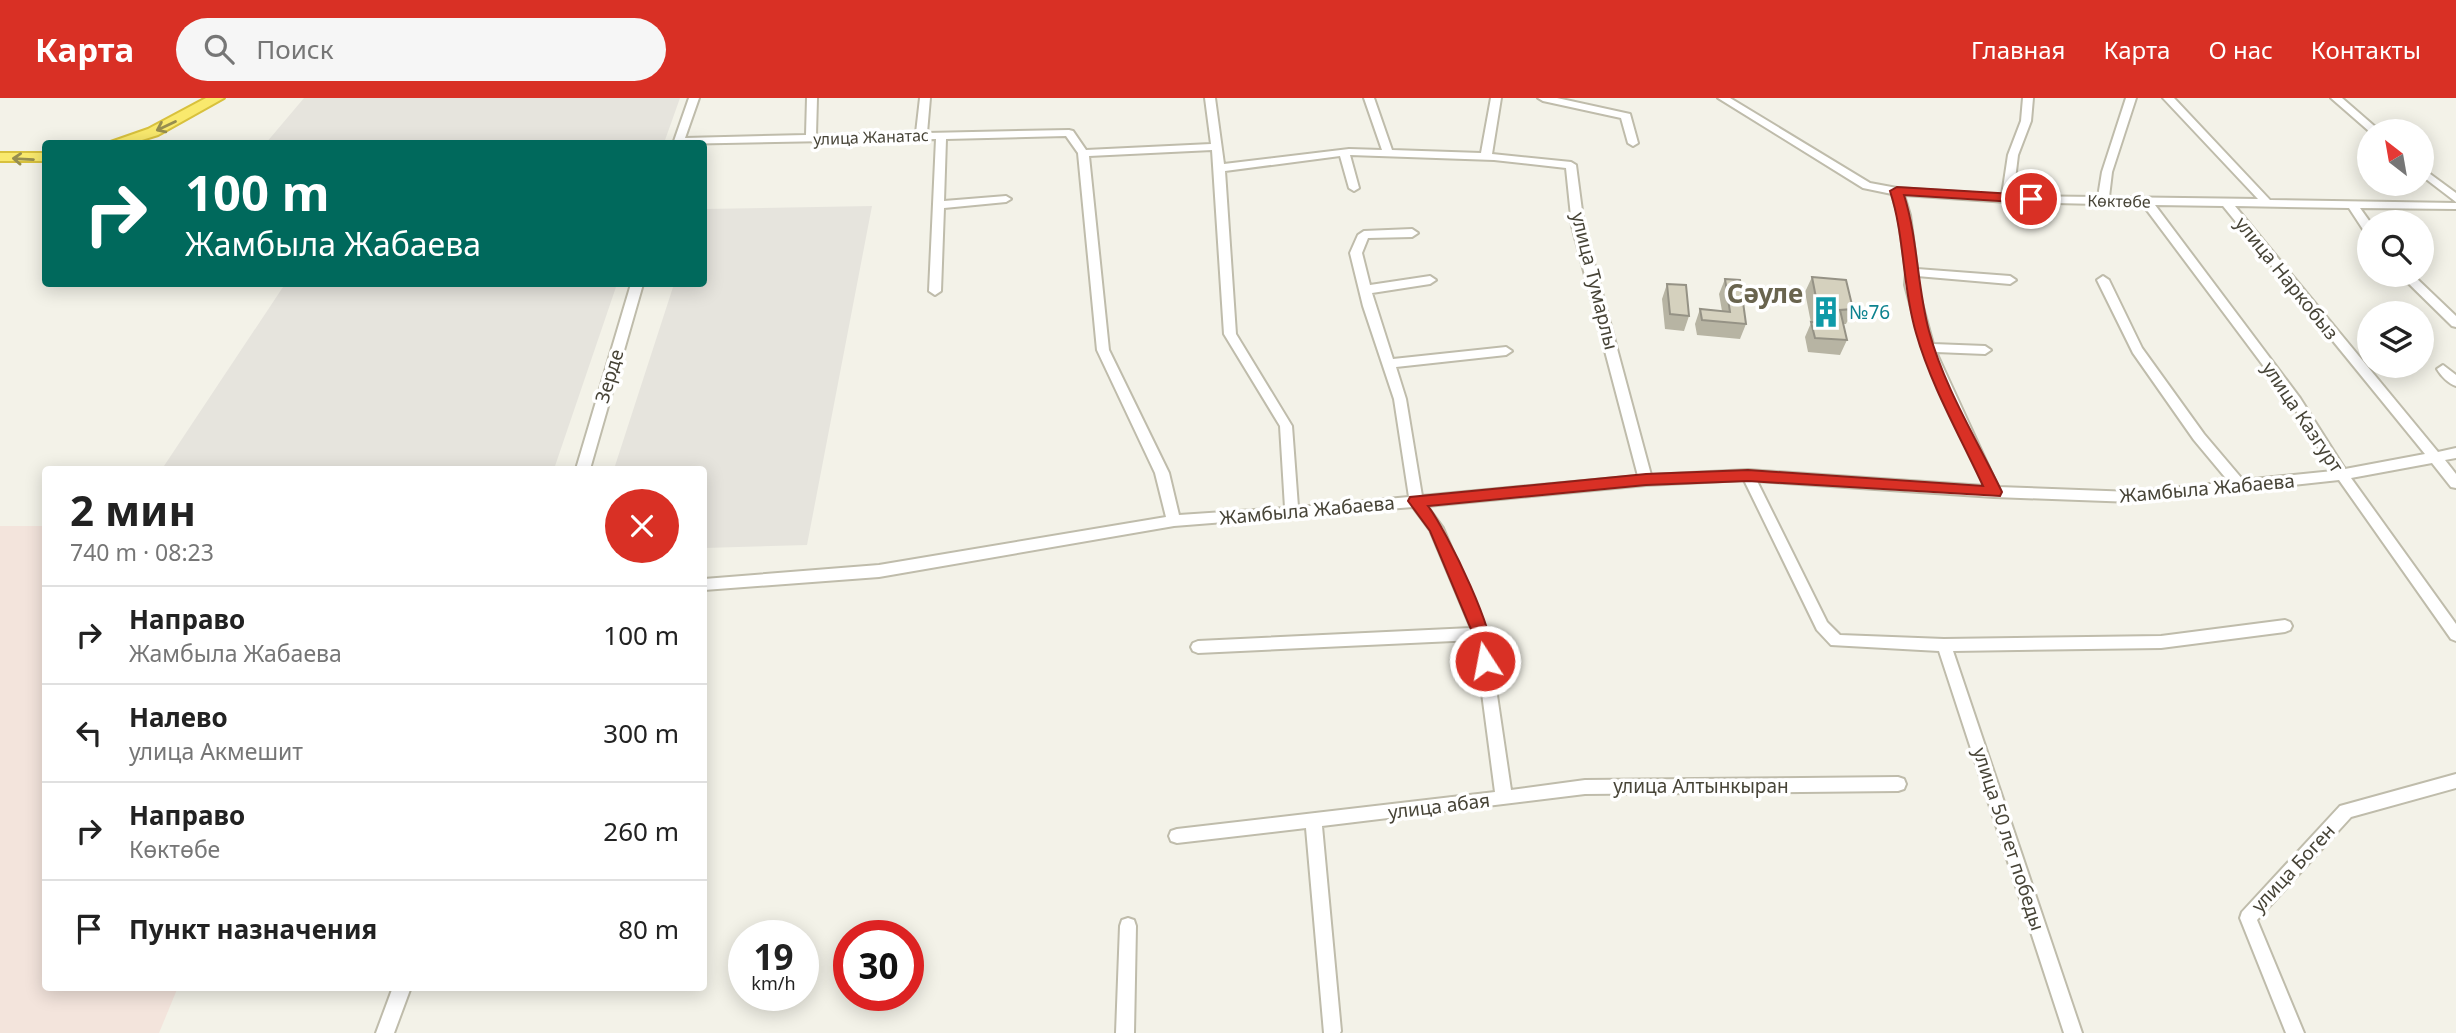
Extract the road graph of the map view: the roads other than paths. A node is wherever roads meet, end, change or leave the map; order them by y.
1 (216, 98) edge
2 (694, 98) edge
3 (812, 98) edge
4 (925, 98) edge
5 (1210, 98) edge
6 (1369, 98) edge
7 (1496, 98) edge
8 (1544, 98) edge
9 (1723, 98) edge
10 (2028, 98) edge
11 (2131, 98) edge
12 (2168, 98) edge
13 (2336, 98) edge
14 (2361, 119) edge
15 (941, 135) junction
16 (921, 136) junction
17 (811, 139) junction
18 (126, 140) edge
19 (680, 140) edge
20 (707, 141) edge
21 (1633, 144) dead end
22 (1217, 147) junction
23 (1083, 153) junction
24 (1344, 153) junction
25 (1388, 153) junction
26 (42, 157) edge
27 (1486, 157) junction
28 (0, 158) edge
29 (1220, 168) junction
30 (2434, 181) edge
31 (1354, 188) dead end
32 (1897, 191) junction
33 (1006, 199) dead end
34 (2007, 199) junction
35 (2456, 199) edge
36 (2103, 200) junction
37 (2146, 201) junction
38 (2226, 202) junction
39 (2267, 203) junction
40 (2352, 204) junction
41 (938, 205) junction
42 (2456, 206) edge
43 (2357, 212) edge
44 (1412, 233) dead end
45 (1912, 272) junction
46 (1430, 280) dead end
47 (2010, 280) dead end
48 (2103, 280) dead end
49 (636, 287) edge
50 (2418, 287) edge
51 (1365, 290) junction
52 (935, 291) dead end
53 (2456, 323) edge
54 (1928, 348) junction
55 (1986, 350) dead end
56 (1506, 351) dead end
57 (1388, 364) junction
58 (2444, 369) dead end
59 (2456, 382) edge
60 (2456, 453) edge
61 (2435, 459) junction
62 (584, 466) edge
63 (1748, 475) junction
64 (2342, 475) junction
65 (1646, 480) junction
66 (2456, 483) edge
67 (2239, 485) junction
68 (1994, 492) junction
69 (1416, 501) junction
70 (1292, 513) junction
71 (1174, 520) junction
72 (707, 585) edge
73 (2285, 626) dead end
74 (1482, 634) junction
75 (2456, 635) edge
76 (1944, 645) junction
77 (1198, 647) dead end
78 (2456, 781) edge
79 (1898, 785) dead end
80 (1504, 798) junction
81 (1313, 820) junction
82 (1177, 836) dead end
83 (1128, 926) dead end
84 (401, 991) edge
85 (1332, 1031) dead end
86 (385, 1033) edge
87 (1125, 1033) edge
88 (2073, 1033) edge
89 (2295, 1033) edge

1 -> 18 highway
2 - 19 street
3 - 17 street
4 - 16 street
5 - 22 street
6 - 25 street
7 - 27 street
8 - 21 street
9 - 32 street, Көктөбе
10 - 34 street
11 - 36 street
12 - 39 street
13 - 14 street
15 - 16 street, улица Жанатас
15 - 23 street, улица Жанатас
15 - 41 street
16 - 17 street, улица Жанатас
17 - 20 street, улица Жанатас
22 - 23 street
22 - 29 street
23 - 71 street
24 - 25 street, улица Тумарлы
24 - 29 street, улица Тумарлы
24 - 31 street
25 - 27 street, улица Тумарлы
26 -> 28 highway
27 - 65 street, улица Тумарлы
29 - 70 street
30 - 35 street
32 - 34 street, Көктөбе
32 - 45 street
33 - 41 street
34 - 36 street, Көктөбе
36 - 37 street, Көктөбе
37 - 38 street, Көктөбе
37 - 64 street, улица Казгурт
38 - 39 street, Көктөбе
38 - 61 street, улица Наркобыз
39 - 40 street, Көктөбе
40 - 42 street, Көктөбе
40 - 43 street
41 - 52 street
44 - 51 street
45 - 47 street
45 - 54 street
46 - 51 street
48 - 67 street
49 - 62 street, Зерде
50 - 53 street
51 - 57 street
54 - 55 street
54 - 68 street
56 - 57 street
57 - 69 street
58 - 59 street
60 - 61 street, Жамбыла Жабаева
61 - 64 street, Жамбыла Жабаева
61 - 66 street, улица Наркобыз
63 - 65 street, Жамбыла Жабаева
63 - 68 street, Жамбыла Жабаева
63 - 76 street
64 - 67 street, Жамбыла Жабаева
64 - 75 street, улица Казгурт
65 - 69 street, Жамбыла Жабаева
67 - 68 street, Жамбыла Жабаева
69 - 70 street, Жамбыла Жабаева
69 - 74 street, улица абая
70 - 71 street, Жамбыла Жабаева
71 - 72 street, Жамбыла Жабаева
73 - 76 street
74 - 77 street
74 - 80 street, улица абая
76 - 88 street, улица 50 лет победы
78 - 89 street, улица Боген
79 - 80 street, улица Алтынкыран
80 - 81 street, улица абая
81 - 82 street, улица абая
81 - 85 street
83 - 87 street
84 - 86 street

